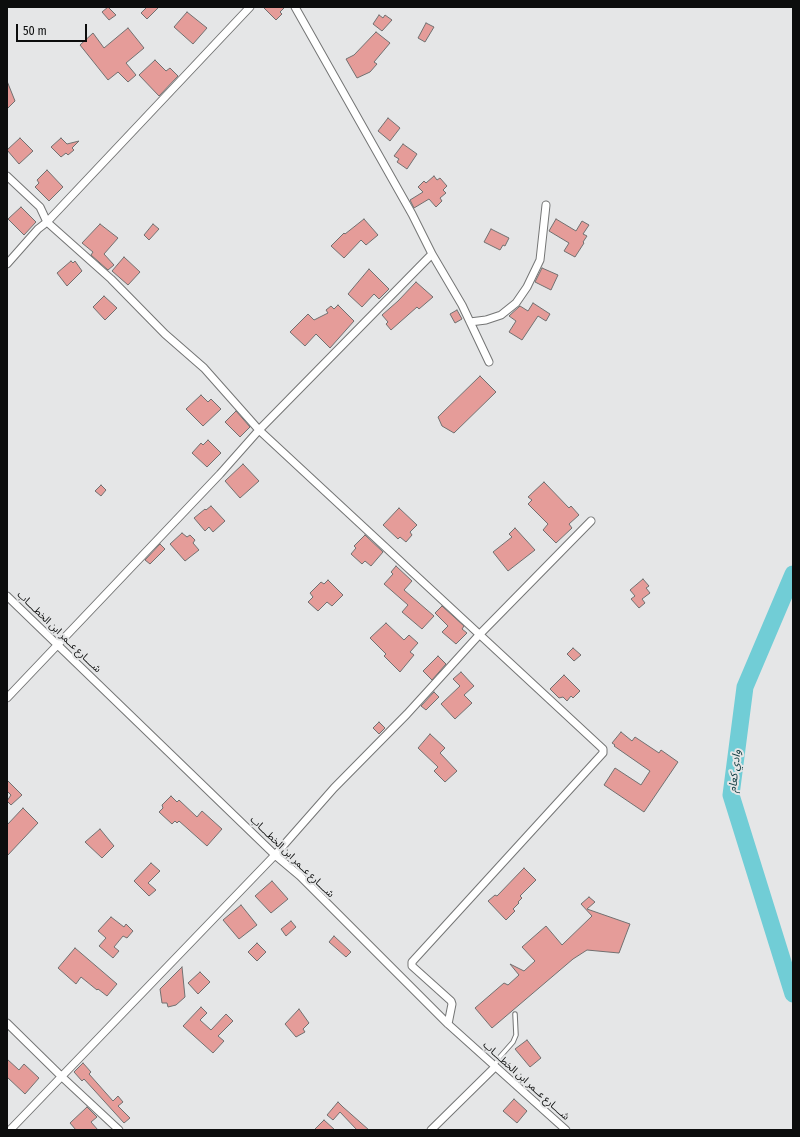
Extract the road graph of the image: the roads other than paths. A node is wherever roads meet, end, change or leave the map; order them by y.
1 (250, 7) edge
2 (295, 7) edge
3 (7, 176) edge
4 (546, 205) dead end
5 (47, 222) junction
6 (432, 254) junction
7 (7, 264) edge
8 (470, 322) junction
9 (489, 362) dead end
10 (259, 430) junction
11 (591, 521) dead end
12 (7, 596) edge
13 (479, 635) junction
14 (58, 644) junction
15 (7, 698) edge
16 (275, 855) junction
17 (515, 1014) dead end
18 (7, 1023) edge
19 (448, 1024) junction
20 (495, 1067) junction
21 (61, 1076) junction
22 (10, 1130) edge
23 (119, 1130) edge
24 (431, 1130) edge
25 (566, 1130) edge

1 - 5 street
2 - 6 street
3 - 5 street
4 - 8 street
5 - 7 street
5 - 10 street
6 - 8 street
6 - 10 street
8 - 9 street
10 - 13 street
10 - 14 street
11 - 13 street
12 - 14 street, شــــارع عــمر ابن الخطــــاب
13 - 16 street
13 - 19 street
14 - 15 street
14 - 16 street, شــــارع عــمر ابن الخطــــاب
16 - 19 street, شــــارع عــمر ابن الخطــــاب
16 - 21 street
17 - 20 lane
18 - 21 street
19 - 20 street, شــــارع عــمر ابن الخطــــاب
20 - 24 street
20 - 25 street, شــــارع عــمر ابن الخطــــاب
21 - 22 street
21 - 23 street

